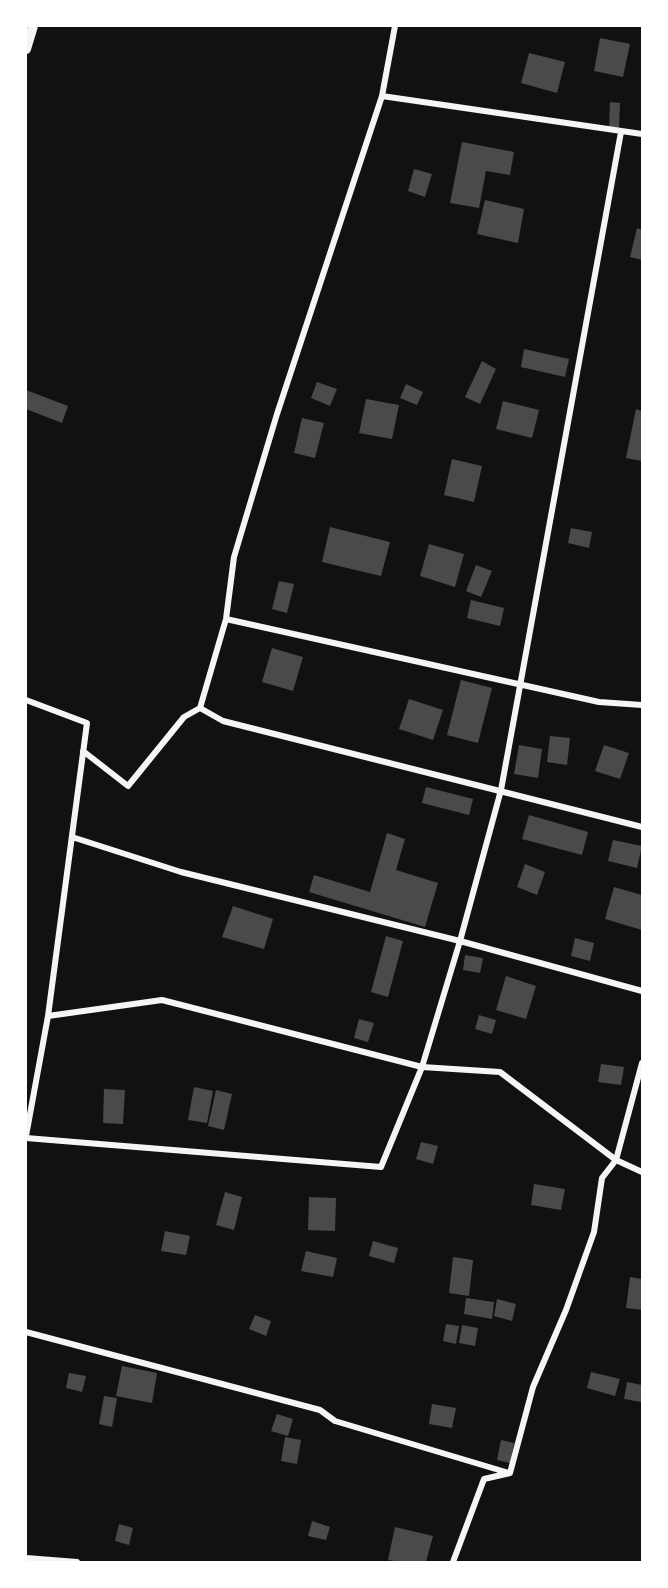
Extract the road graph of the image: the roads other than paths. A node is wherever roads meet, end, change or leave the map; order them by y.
1 (33, 26) edge
2 (395, 26) edge
3 (26, 49) edge
4 (382, 96) junction
5 (621, 132) junction
6 (642, 134) edge
7 (226, 619) junction
8 (520, 683) junction
9 (26, 700) edge
10 (642, 705) edge
11 (200, 708) junction
12 (83, 751) junction
13 (501, 790) junction
14 (642, 827) edge
15 (72, 837) junction
16 (460, 941) junction
17 (642, 991) edge
18 (48, 1017) junction
19 (642, 1063) edge
20 (422, 1067) junction
21 (641, 1075) edge
22 (26, 1137) edge
23 (616, 1160) junction
24 (642, 1172) edge
25 (26, 1332) edge
26 (510, 1473) junction
27 (26, 1557) edge
28 (77, 1563) edge
29 (453, 1563) edge

1 - 3 street
2 - 4 street
4 - 5 street
4 - 7 street
5 - 6 street
5 - 8 street
7 - 8 street
7 - 11 street
8 - 10 street
8 - 13 street
9 - 12 street
11 - 12 street
11 - 13 street
12 - 15 street
13 - 14 street
13 - 16 street
15 - 16 street
15 - 18 street
16 - 17 street
16 - 20 street
18 - 20 street
18 - 22 street
19 - 21 street
20 - 22 street
20 - 23 street
21 - 23 street
23 - 24 street
23 - 26 street
25 - 26 street
26 - 29 street
27 - 28 street

